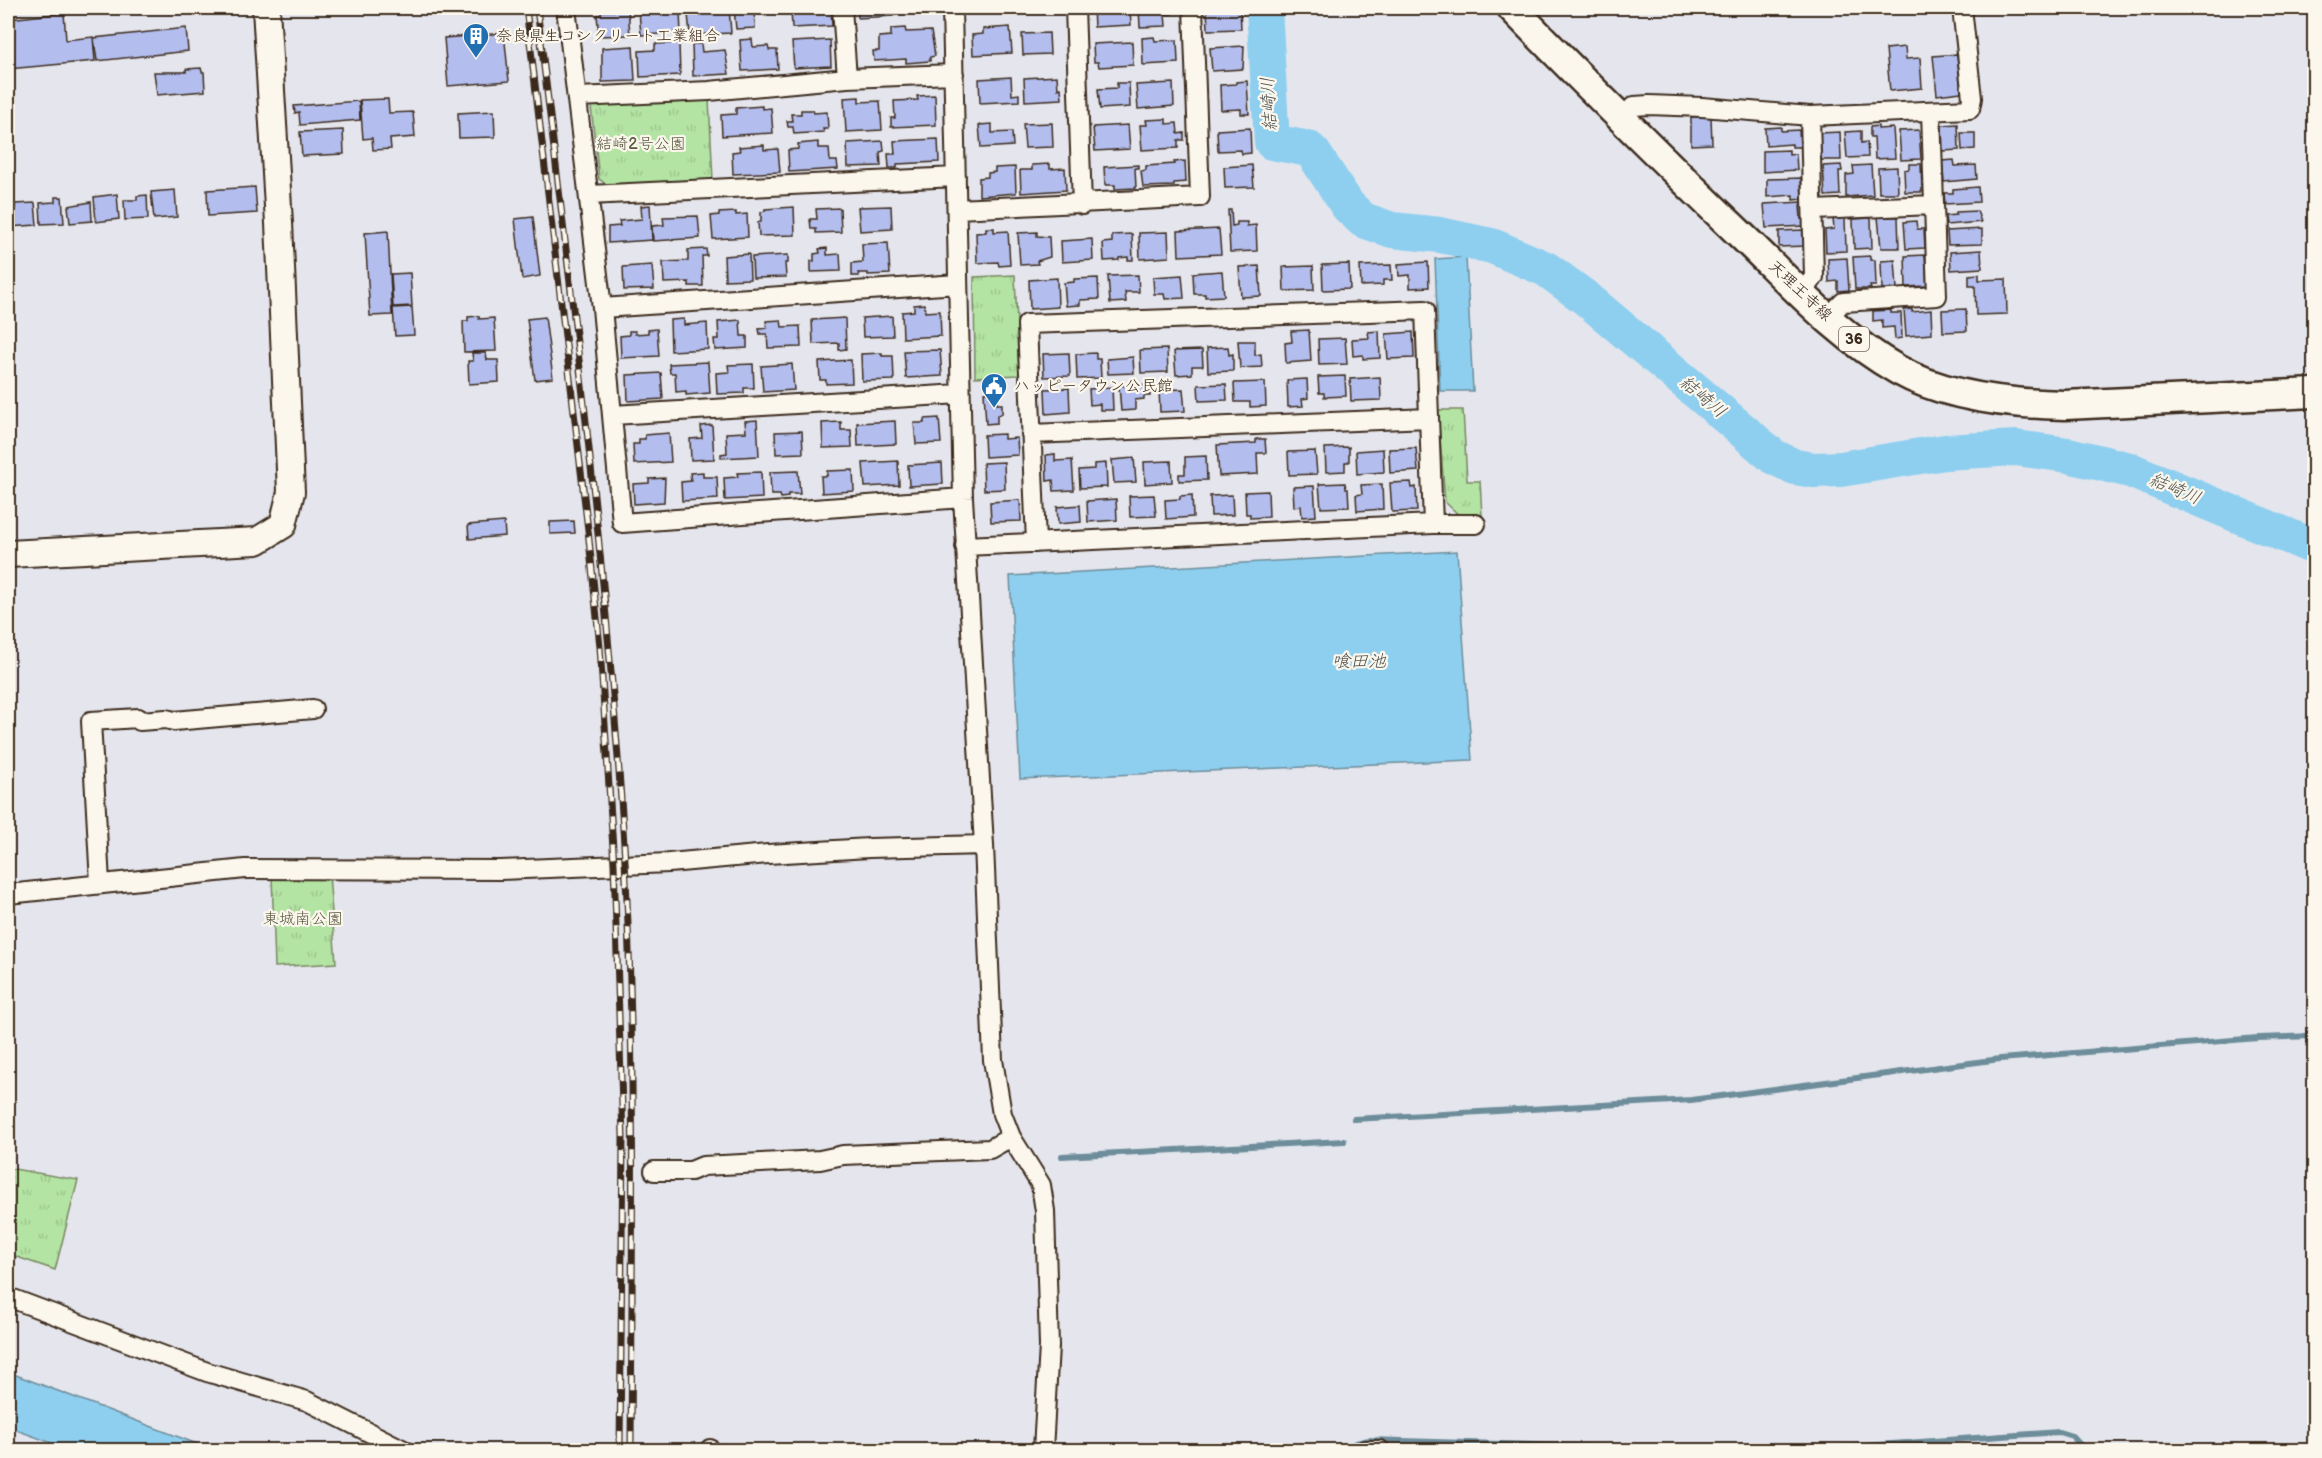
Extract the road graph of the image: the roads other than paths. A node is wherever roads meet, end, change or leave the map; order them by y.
1 (266, 8) edge
2 (566, 8) edge
3 (842, 8) edge
4 (952, 8) edge
5 (1075, 8) edge
6 (1193, 8) edge
7 (1512, 8) edge
8 (1962, 8) edge
9 (954, 74) junction
10 (847, 78) junction
11 (578, 97) junction
12 (1931, 112) junction
13 (1810, 116) junction
14 (1621, 119) junction
15 (956, 177) junction
16 (589, 195) junction
17 (1082, 205) junction
18 (1932, 205) junction
19 (957, 209) junction
20 (1814, 210) junction
21 (958, 284) junction
22 (1802, 294) junction
23 (602, 308) junction
24 (1827, 318) junction
25 (2314, 393) edge
26 (960, 394) junction
27 (613, 415) junction
28 (1429, 418) junction
29 (1031, 434) junction
30 (963, 498) junction
31 (1433, 524) junction
32 (1476, 524) dead end
33 (1036, 543) junction
34 (966, 546) junction
35 (8, 554) edge
36 (313, 709) dead end
37 (984, 845) junction
38 (100, 883) junction
39 (8, 894) edge
40 (1011, 1137) junction
41 (654, 1171) dead end
42 (8, 1297) edge
43 (404, 1450) edge
44 (1043, 1450) edge
45 (1365, 1450) edge
46 (1380, 1450) edge

1 - 35 street
2 - 11 street
3 - 10 street
4 - 9 street
5 - 17 street
6 - 17 street
7 - 14 main road, 天理王寺線 / 36
8 - 12 street
9 - 10 street
9 - 15 street
10 - 11 street
11 - 16 street
12 - 13 street
12 - 18 street
13 - 14 street
13 - 20 street
14 - 22 main road, 天理王寺線 / 36
15 - 16 street
15 - 19 street
16 - 23 street
17 - 19 street
18 - 20 street
18 - 24 street
19 - 21 street
20 - 22 street
21 - 23 street
21 - 26 street
22 - 24 main road, 天理王寺線 / 36
23 - 27 street
24 - 25 main road, 天理王寺線 / 36
26 - 27 street
26 - 30 street
27 - 30 street
28 - 29 street
28 - 29 street
28 - 31 street
29 - 33 street
30 - 34 street
31 - 32 street
31 - 33 street
33 - 34 street
34 - 37 street
36 - 38 street
37 - 38 street
37 - 40 street
38 - 39 street
40 - 41 street
40 - 44 street
42 - 43 street
45 - 46 street

